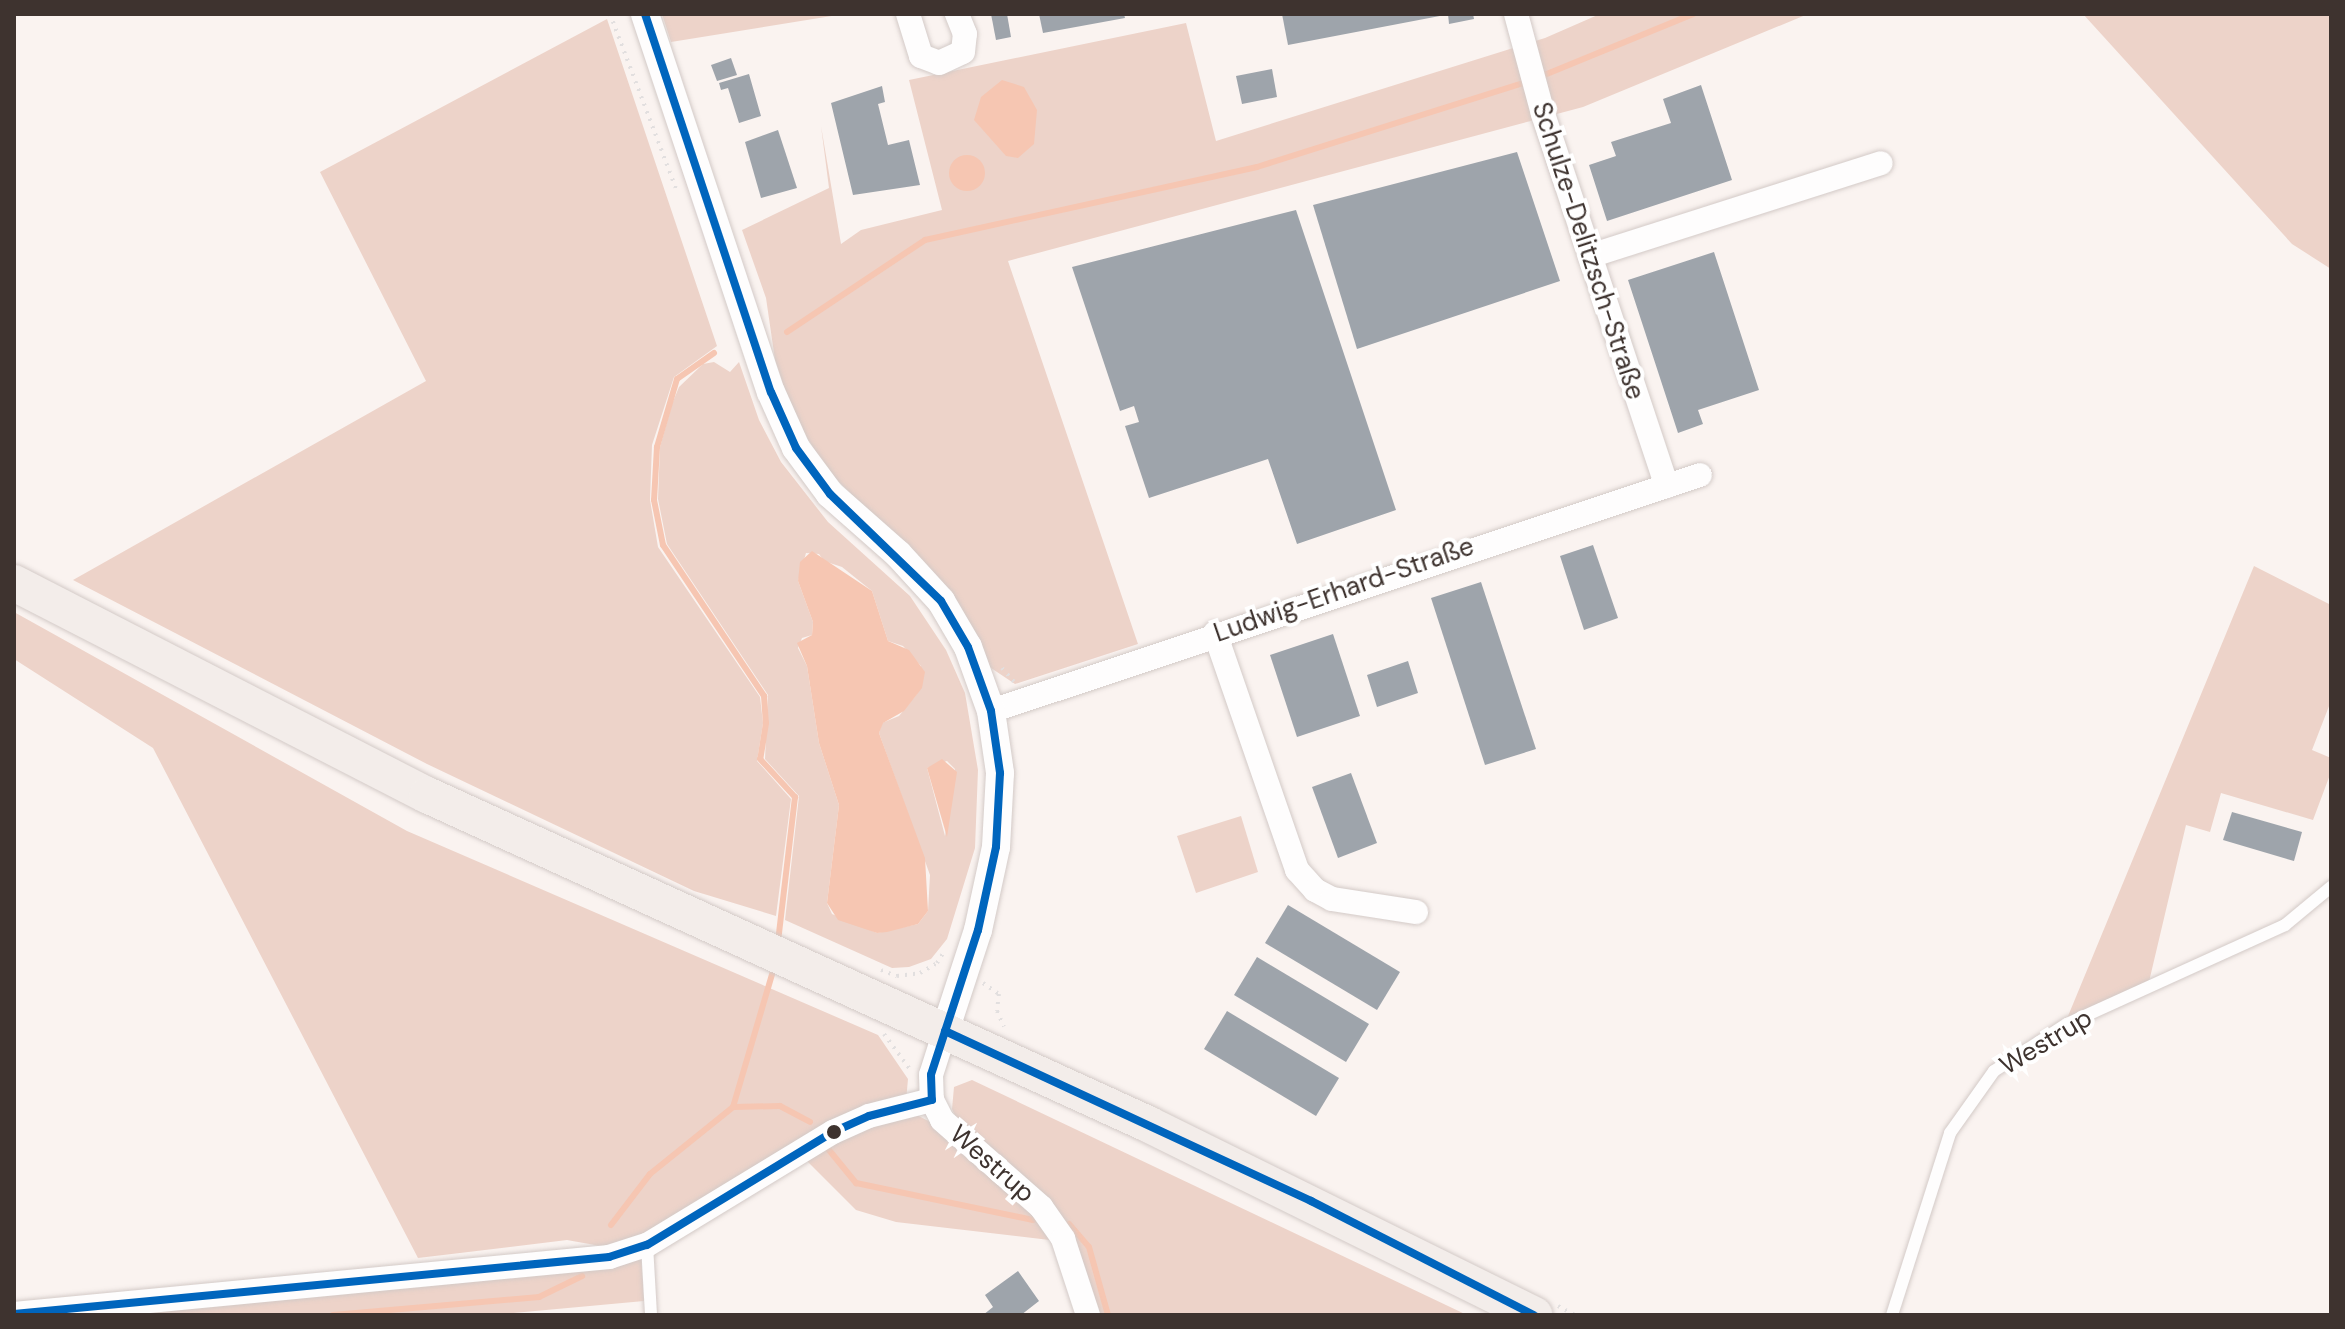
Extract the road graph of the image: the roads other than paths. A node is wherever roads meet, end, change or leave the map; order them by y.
1 (645, 14) edge
2 (908, 14) edge
3 (957, 14) edge
4 (1516, 14) edge
5 (1881, 163) dead end
6 (1590, 256) junction
7 (1700, 475) dead end
8 (1667, 486) junction
9 (14, 583) edge
10 (1215, 633) junction
11 (991, 711) junction
12 (2331, 887) edge
13 (1416, 912) dead end
14 (945, 1031) junction
15 (932, 1100) junction
16 (647, 1245) junction
17 (14, 1314) edge
18 (651, 1315) edge
19 (1088, 1315) edge
20 (1534, 1315) edge
21 (1892, 1315) edge

1 - 11 street
2 - 3 street
4 - 6 street, Schulze-Delitzsch-Straße
5 - 6 street
6 - 8 street, Schulze-Delitzsch-Straße
7 - 8 street, Ludwig-Erhard-Straße
8 - 10 street, Ludwig-Erhard-Straße
9 - 14 main road
10 - 11 street, Ludwig-Erhard-Straße
10 - 13 street
11 - 14 street
12 - 21 lane, Westrup
14 - 15 street, Westrup
14 - 20 main road
15 - 16 street, Westrup
15 - 19 street, Westrup
16 - 17 street, Westrup
16 - 18 lane

